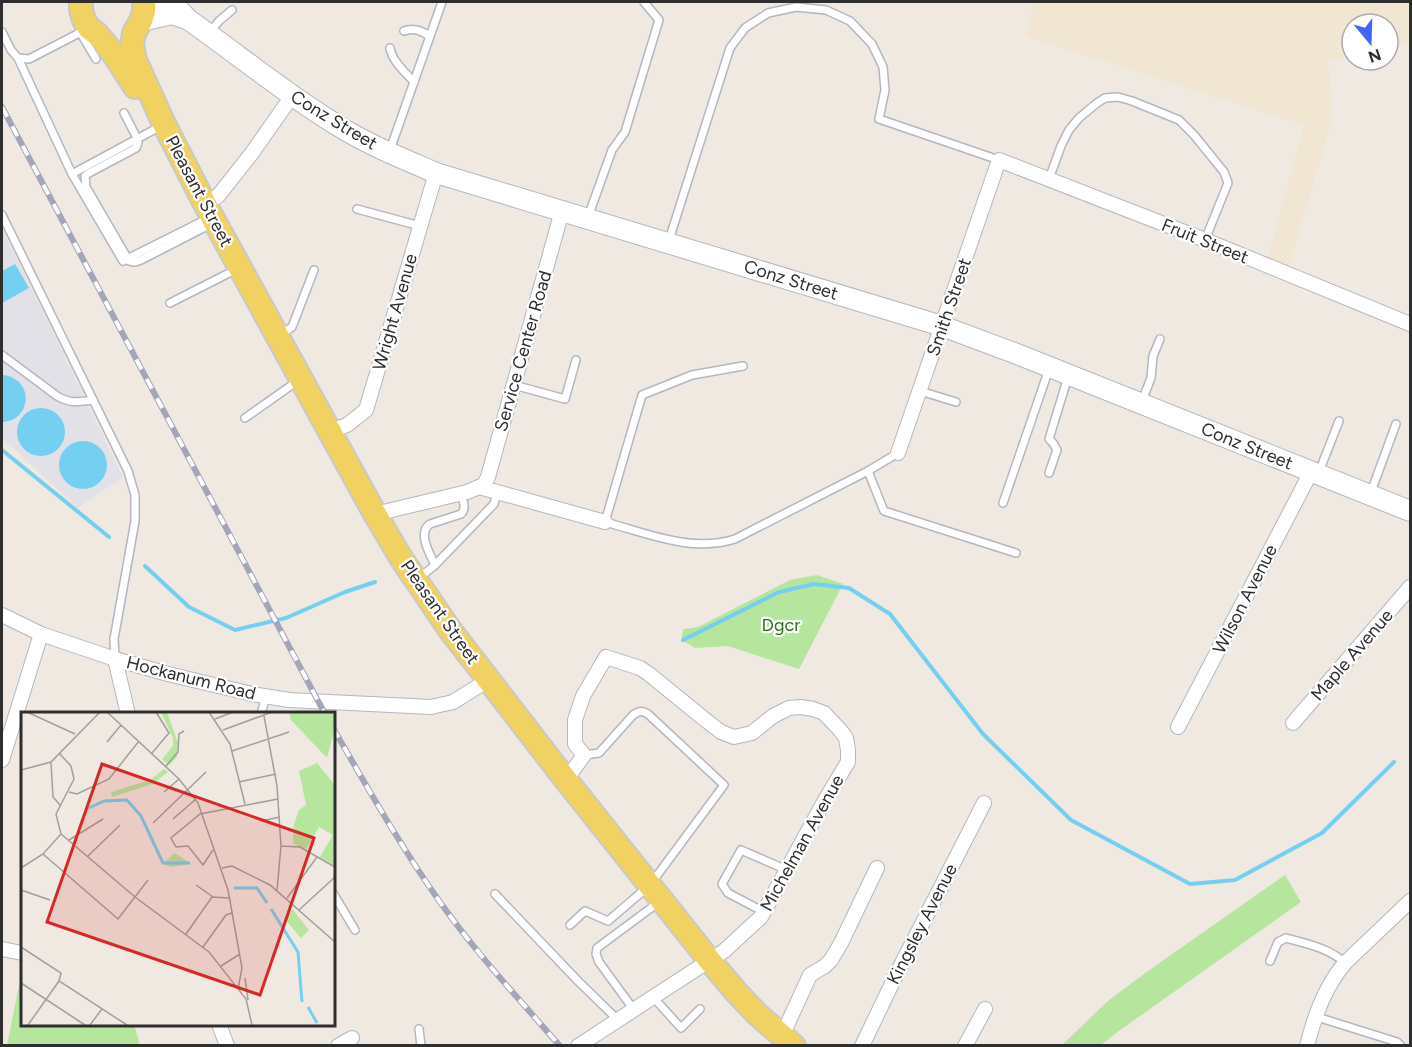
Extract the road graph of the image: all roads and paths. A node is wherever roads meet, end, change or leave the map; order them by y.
1 (164, 2) edge
2 (442, 2) edge
3 (644, 2) edge
4 (232, 10) dead end
5 (186, 12) edge
6 (141, 16) edge
7 (86, 23) edge
8 (404, 31) dead end
9 (2, 32) edge
10 (208, 34) junction
11 (430, 36) junction
12 (390, 48) dead end
13 (18, 58) junction
14 (96, 59) dead end
15 (414, 82) junction
16 (292, 96) junction
17 (124, 113) dead end
18 (164, 124) junction
19 (137, 138) junction
20 (389, 153) junction
21 (999, 160) junction
22 (436, 173) junction
23 (72, 174) junction
24 (1049, 179) junction
25 (357, 209) dead end
26 (562, 211) junction
27 (210, 214) junction
28 (2, 215) edge
29 (587, 219) junction
30 (420, 226) junction
31 (1205, 240) junction
32 (668, 244) junction
33 (128, 259) junction
34 (240, 267) junction
35 (314, 270) dead end
36 (170, 303) dead end
37 (1410, 324) edge
38 (942, 326) junction
39 (278, 337) junction
40 (1160, 339) dead end
41 (2, 355) edge
42 (576, 360) dead end
43 (743, 366) dead end
44 (1059, 371) junction
45 (301, 379) junction
46 (514, 385) junction
47 (920, 391) junction
48 (93, 400) junction
49 (956, 402) dead end
50 (1141, 404) junction
51 (245, 418) dead end
52 (1339, 421) dead end
53 (1396, 424) dead end
54 (330, 431) junction
55 (897, 453) joint
56 (868, 471) junction
57 (1049, 473) dead end
58 (1315, 473) junction
59 (479, 488) junction
60 (497, 492) junction
61 (461, 494) junction
62 (1370, 495) junction
63 (1004, 503) dead end
64 (1410, 512) edge
65 (375, 514) junction
66 (605, 522) junction
67 (1016, 553) dead end
68 (435, 565) junction
69 (416, 580) junction
70 (1410, 587) edge
71 (2, 615) edge
72 (41, 634) junction
73 (115, 659) junction
74 (488, 680) junction
75 (266, 696) junction
76 (128, 712) edge
77 (262, 712) edge
78 (1293, 723) dead end
79 (1179, 727) dead end
80 (584, 756) junction
81 (2, 759) edge
82 (566, 780) junction
83 (984, 803) dead end
84 (877, 868) dead end
85 (787, 870) junction
86 (655, 892) junction
87 (495, 894) dead end
88 (334, 895) edge
89 (1410, 901) edge
90 (764, 912) junction
91 (570, 926) dead end
92 (355, 930) dead end
93 (2, 949) edge
94 (21, 953) edge
95 (710, 961) junction
96 (1270, 961) dead end
97 (1345, 963) junction
98 (653, 998) junction
99 (700, 1009) dead end
100 (985, 1009) dead end
101 (634, 1010) junction
102 (1317, 1017) junction
103 (618, 1020) junction
104 (220, 1026) edge
105 (419, 1029) dead end
106 (352, 1038) dead end
107 (788, 1041) edge
108 (227, 1046) edge
109 (338, 1046) edge
110 (422, 1046) edge
111 (578, 1046) edge
112 (862, 1046) edge
113 (965, 1046) edge
114 (1307, 1046) edge
115 (1401, 1046) edge

1 - 5 main road, Conz Street
2 - 11 lane
3 - 29 lane
4 - 10 lane
5 - 6 main road, Conz Street
5 - 10 main road, Conz Street
6 - 7 main road
6 - 18 main road, Pleasant Street
7 - 13 lane
7 - 14 lane
7 - 18 main road, Pleasant Street
8 - 11 lane
9 - 13 lane
10 - 16 main road, Conz Street
11 - 15 lane
12 - 15 lane
13 - 23 lane
15 - 20 lane
16 - 20 main road, Conz Street
16 - 27 street
17 - 19 lane
18 - 19 lane
18 - 27 main road, Pleasant Street
19 - 23 lane
19 - 33 lane
20 - 22 main road, Conz Street
21 - 24 street, Fruit Street
21 - 32 lane
21 - 38 street, Smith Street
22 - 26 main road, Conz Street
22 - 30 street, Wright Avenue
23 - 33 lane
24 - 31 street, Fruit Street
24 - 31 lane
25 - 30 lane
26 - 29 main road, Conz Street
26 - 46 street, Service Center Road
27 - 33 lane
27 - 34 main road, Pleasant Street
28 - 48 lane
29 - 32 main road, Conz Street
30 - 54 street, Wright Avenue
31 - 37 street, Fruit Street
32 - 38 main road, Conz Street
34 - 36 lane
34 - 39 main road, Pleasant Street
35 - 39 lane
38 - 44 main road, Conz Street
38 - 47 street, Smith Street
39 - 45 main road, Pleasant Street
40 - 50 lane
41 - 48 lane
42 - 46 lane
43 - 66 lane
44 - 50 main road, Conz Street
44 - 57 lane
44 - 63 lane
45 - 51 lane
45 - 54 main road, Pleasant Street
46 - 59 street, Service Center Road
47 - 49 lane
47 - 55 street, Smith Street
48 - 73 lane
50 - 58 main road, Conz Street
52 - 58 lane
53 - 62 lane
54 - 65 main road, Pleasant Street
55 - 56 lane
56 - 66 lane
56 - 67 lane
58 - 62 main road, Conz Street
58 - 79 street, Wilson Avenue
59 - 60 street
59 - 61 street
60 - 66 street
60 - 68 lane
61 - 65 street
61 - 68 lane
62 - 64 main road, Conz Street
65 - 69 main road, Pleasant Street
68 - 69 lane
69 - 74 main road, Pleasant Street
70 - 78 street, Maple Avenue
71 - 72 street, Hockanum Road
72 - 73 street, Hockanum Road
72 - 81 street
73 - 75 street, Hockanum Road
73 - 76 street
74 - 75 street, Hockanum Road
74 - 82 main road, Pleasant Street
75 - 77 lane
80 - 82 street
80 - 85 street, Michelman Avenue
80 - 86 lane
82 - 86 main road, Pleasant Street
83 - 112 street, Kingsley Avenue
84 - 107 street
85 - 90 street, Michelman Avenue
85 - 90 lane
86 - 91 lane
86 - 95 main road, Pleasant Street
86 - 101 lane
87 - 103 lane
88 - 92 lane
89 - 97 street
90 - 95 street, Michelman Avenue
93 - 94 street
95 - 98 street, Michelman Avenue
95 - 107 main road, Pleasant Street
96 - 97 lane
97 - 102 street
98 - 99 lane
98 - 101 street, Michelman Avenue
100 - 113 street
101 - 103 street, Michelman Avenue
102 - 114 street
102 - 115 lane
103 - 111 street, Michelman Avenue
104 - 108 street
105 - 110 lane
106 - 109 street

